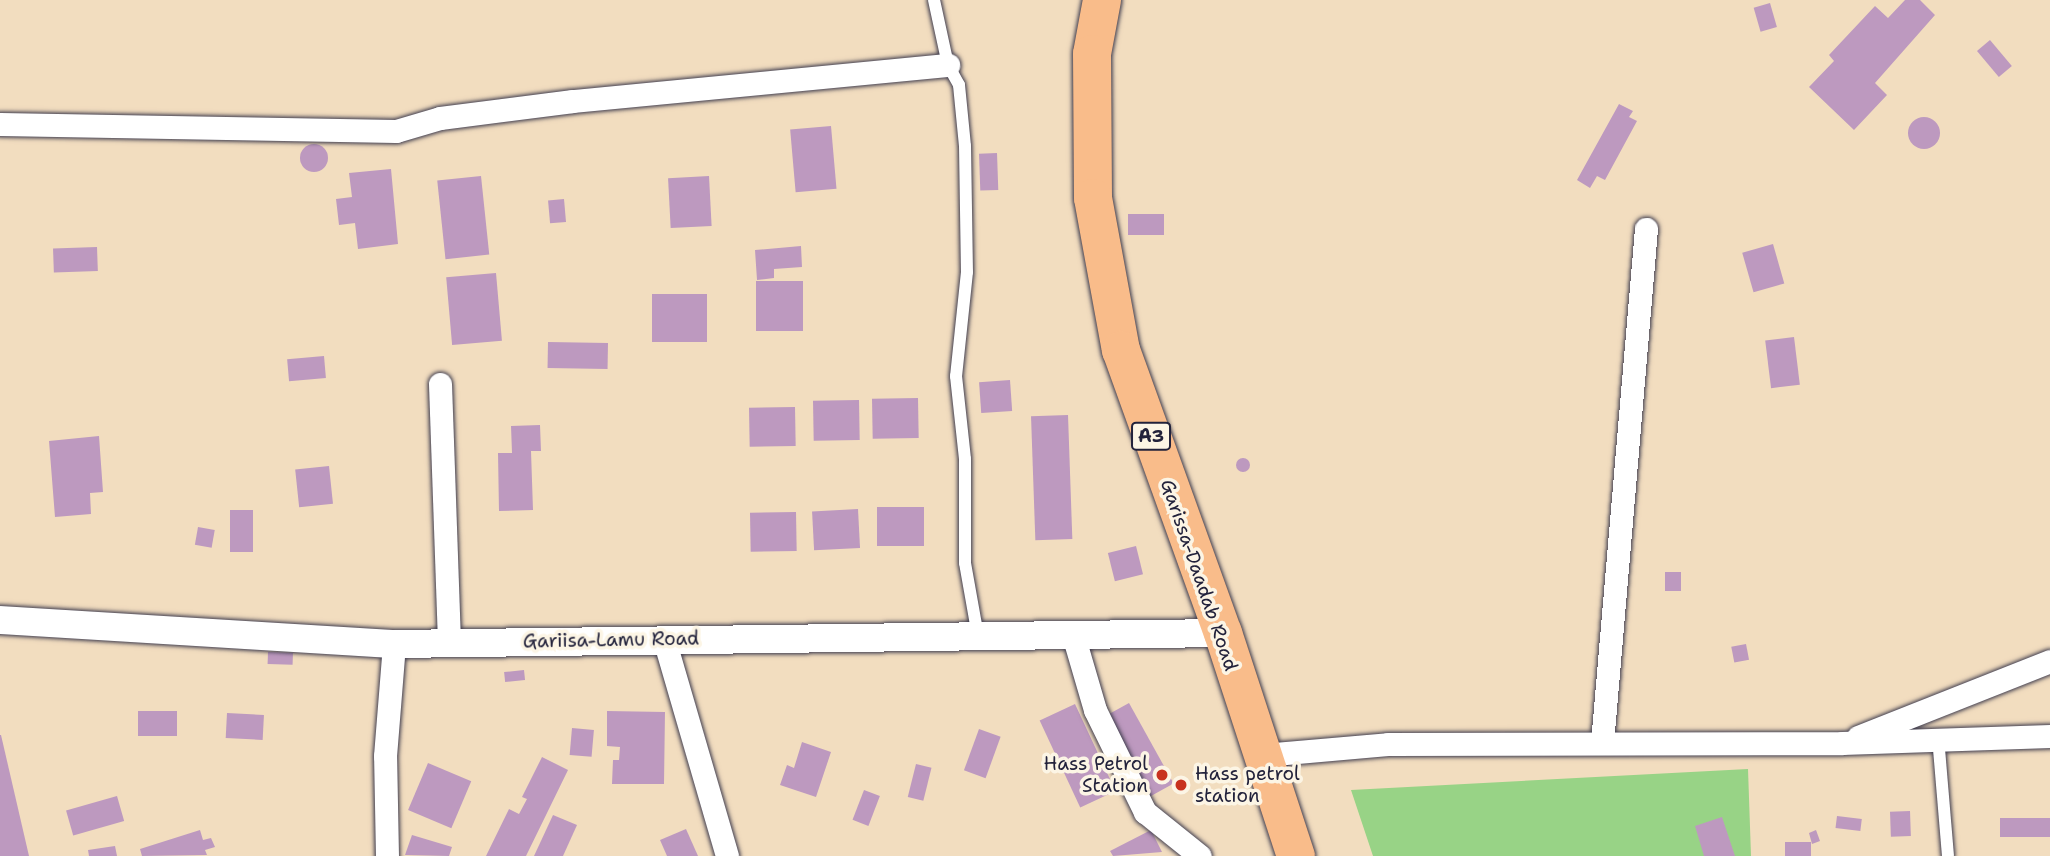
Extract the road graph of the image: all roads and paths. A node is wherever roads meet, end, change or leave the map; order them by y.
1 (934, 0) edge
2 (1102, 0) edge
3 (948, 65) junction
4 (0, 124) edge
5 (1646, 229) dead end
6 (440, 384) dead end
7 (0, 620) edge
8 (1223, 633) junction
9 (978, 637) junction
10 (1074, 638) junction
11 (664, 639) junction
12 (449, 642) junction
13 (394, 644) junction
14 (2050, 661) edge
15 (2050, 736) edge
16 (1938, 737) junction
17 (1602, 743) junction
18 (1842, 743) junction
19 (1263, 755) junction
20 (387, 856) edge
21 (727, 856) edge
22 (1199, 856) edge
23 (1296, 856) edge
24 (1948, 856) edge

1 - 3 lane
2 - 8 highway, Garissa-Daadab Road / A3
3 - 4 street
3 - 9 lane
5 - 17 street
6 - 12 street
7 - 13 street, Gariisa-Lamu Road
8 - 10 street, Gariisa-Lamu Road
8 - 19 highway, Garissa-Daadab Road / A3
9 - 10 street, Gariisa-Lamu Road
9 - 11 street, Gariisa-Lamu Road
10 - 22 street
11 - 12 street, Gariisa-Lamu Road
11 - 21 street
12 - 13 street, Gariisa-Lamu Road
13 - 20 street
14 - 18 street
15 - 16 street
16 - 18 street
16 - 24 lane
17 - 18 street
17 - 19 street
19 - 23 highway, Garissa-Daadab Road / A3

